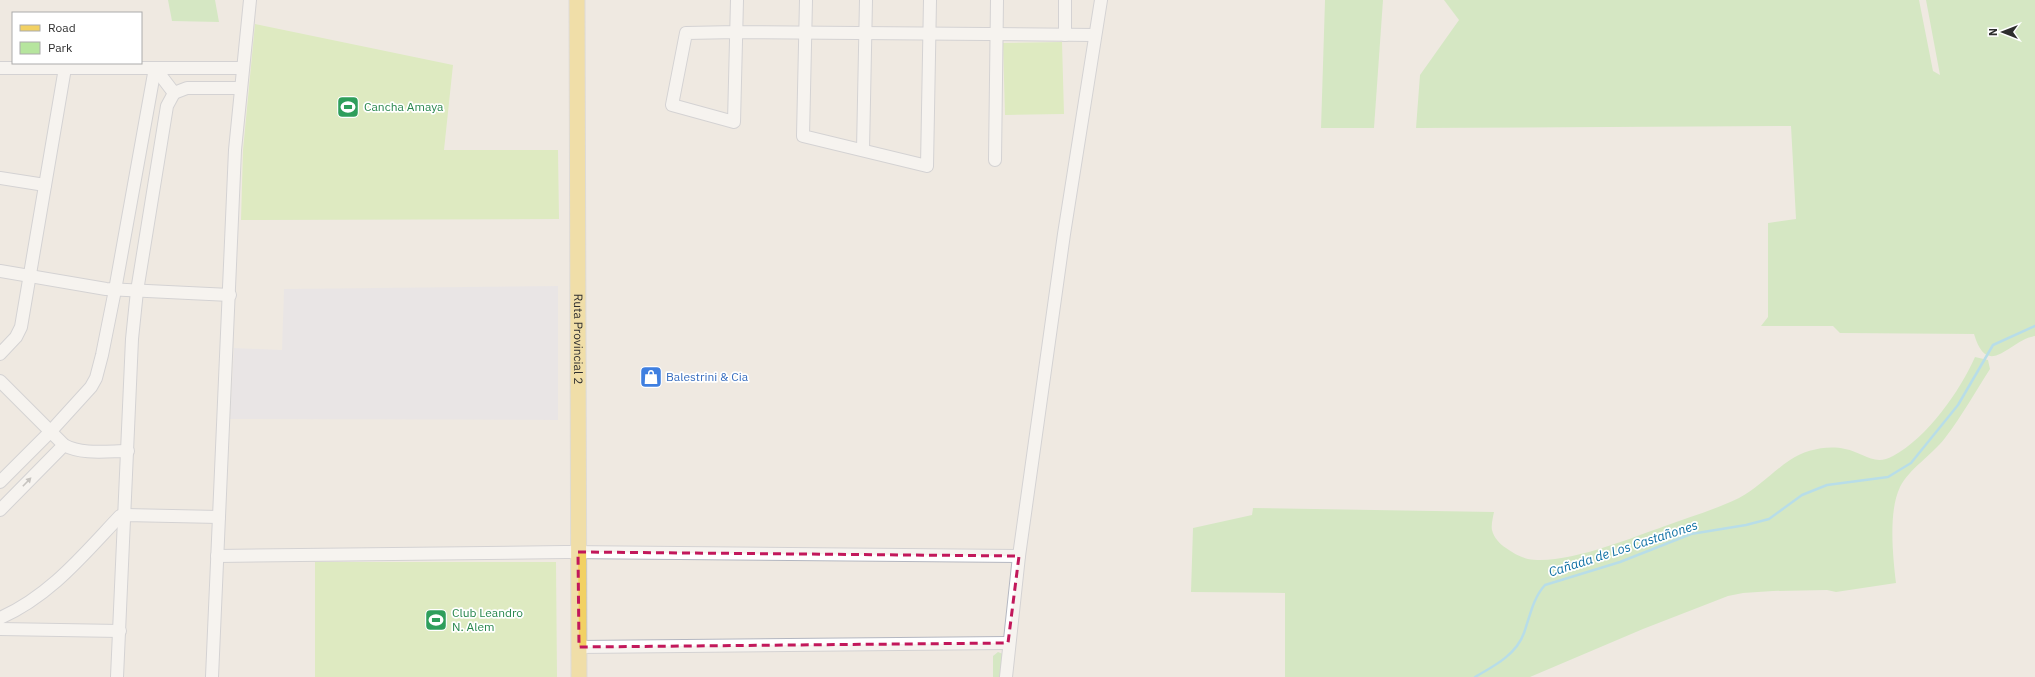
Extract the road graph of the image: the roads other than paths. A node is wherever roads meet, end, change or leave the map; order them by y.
1 (250, 0) edge
2 (577, 0) edge
3 (737, 0) edge
4 (806, 0) edge
5 (866, 0) edge
6 (930, 0) edge
7 (997, 0) edge
8 (1065, 0) edge
9 (1101, 0) edge
10 (737, 32) junction
11 (806, 33) junction
12 (865, 34) junction
13 (928, 34) junction
14 (996, 35) junction
15 (1065, 35) junction
16 (1095, 35) junction
17 (0, 68) edge
18 (65, 68) junction
19 (155, 68) junction
20 (243, 68) junction
21 (241, 88) junction
22 (174, 93) junction
23 (863, 150) junction
24 (995, 160) dead end
25 (0, 178) edge
26 (45, 185) junction
27 (0, 271) edge
28 (30, 275) junction
29 (115, 290) junction
30 (137, 291) junction
31 (230, 295) junction
32 (0, 354) edge
33 (0, 381) edge
34 (51, 431) junction
35 (64, 445) junction
36 (128, 451) junction
37 (0, 482) edge
38 (0, 510) edge
39 (125, 515) junction
40 (219, 517) junction
41 (578, 552) junction
42 (217, 556) junction
43 (1019, 556) junction
44 (0, 618) edge
45 (0, 629) edge
46 (120, 632) junction
47 (1008, 643) junction
48 (579, 647) junction
49 (117, 677) edge
50 (212, 677) edge
51 (579, 677) edge
52 (1006, 677) edge

1 - 20 street
2 - 41 main road, Ruta Provincial 2
3 - 10 street
4 - 11 street
5 - 12 street
6 - 13 street
7 - 14 street
8 - 15 street
9 - 16 street
10 - 10 street
10 - 11 street
11 - 12 street
11 - 23 street
12 - 13 street
12 - 23 street
13 - 14 street
13 - 23 street
14 - 15 street
14 - 24 street
15 - 16 street
16 - 43 street
17 - 18 street
18 - 19 street
18 - 26 street
19 - 20 street
19 - 22 street
19 - 29 street
20 - 21 street
21 - 22 street
21 - 31 street
22 - 30 street
25 - 26 street
26 - 28 street
27 - 28 street
28 - 29 street
28 - 32 street
29 - 30 street
29 - 34 street
30 - 31 street
30 - 36 street
31 - 40 street
33 - 34 street
34 - 35 street
34 - 37 street
35 - 36 street
38 -> 35 street
36 - 39 street
39 - 40 street
39 - 44 street
39 - 46 street
40 - 42 street
41 - 42 street
41 - 43 street
41 - 48 main road, Ruta Provincial 2
42 - 50 street
43 - 47 street
45 - 46 street
46 - 49 street
47 - 48 street
47 - 52 street
48 - 51 main road, Ruta Provincial 2

